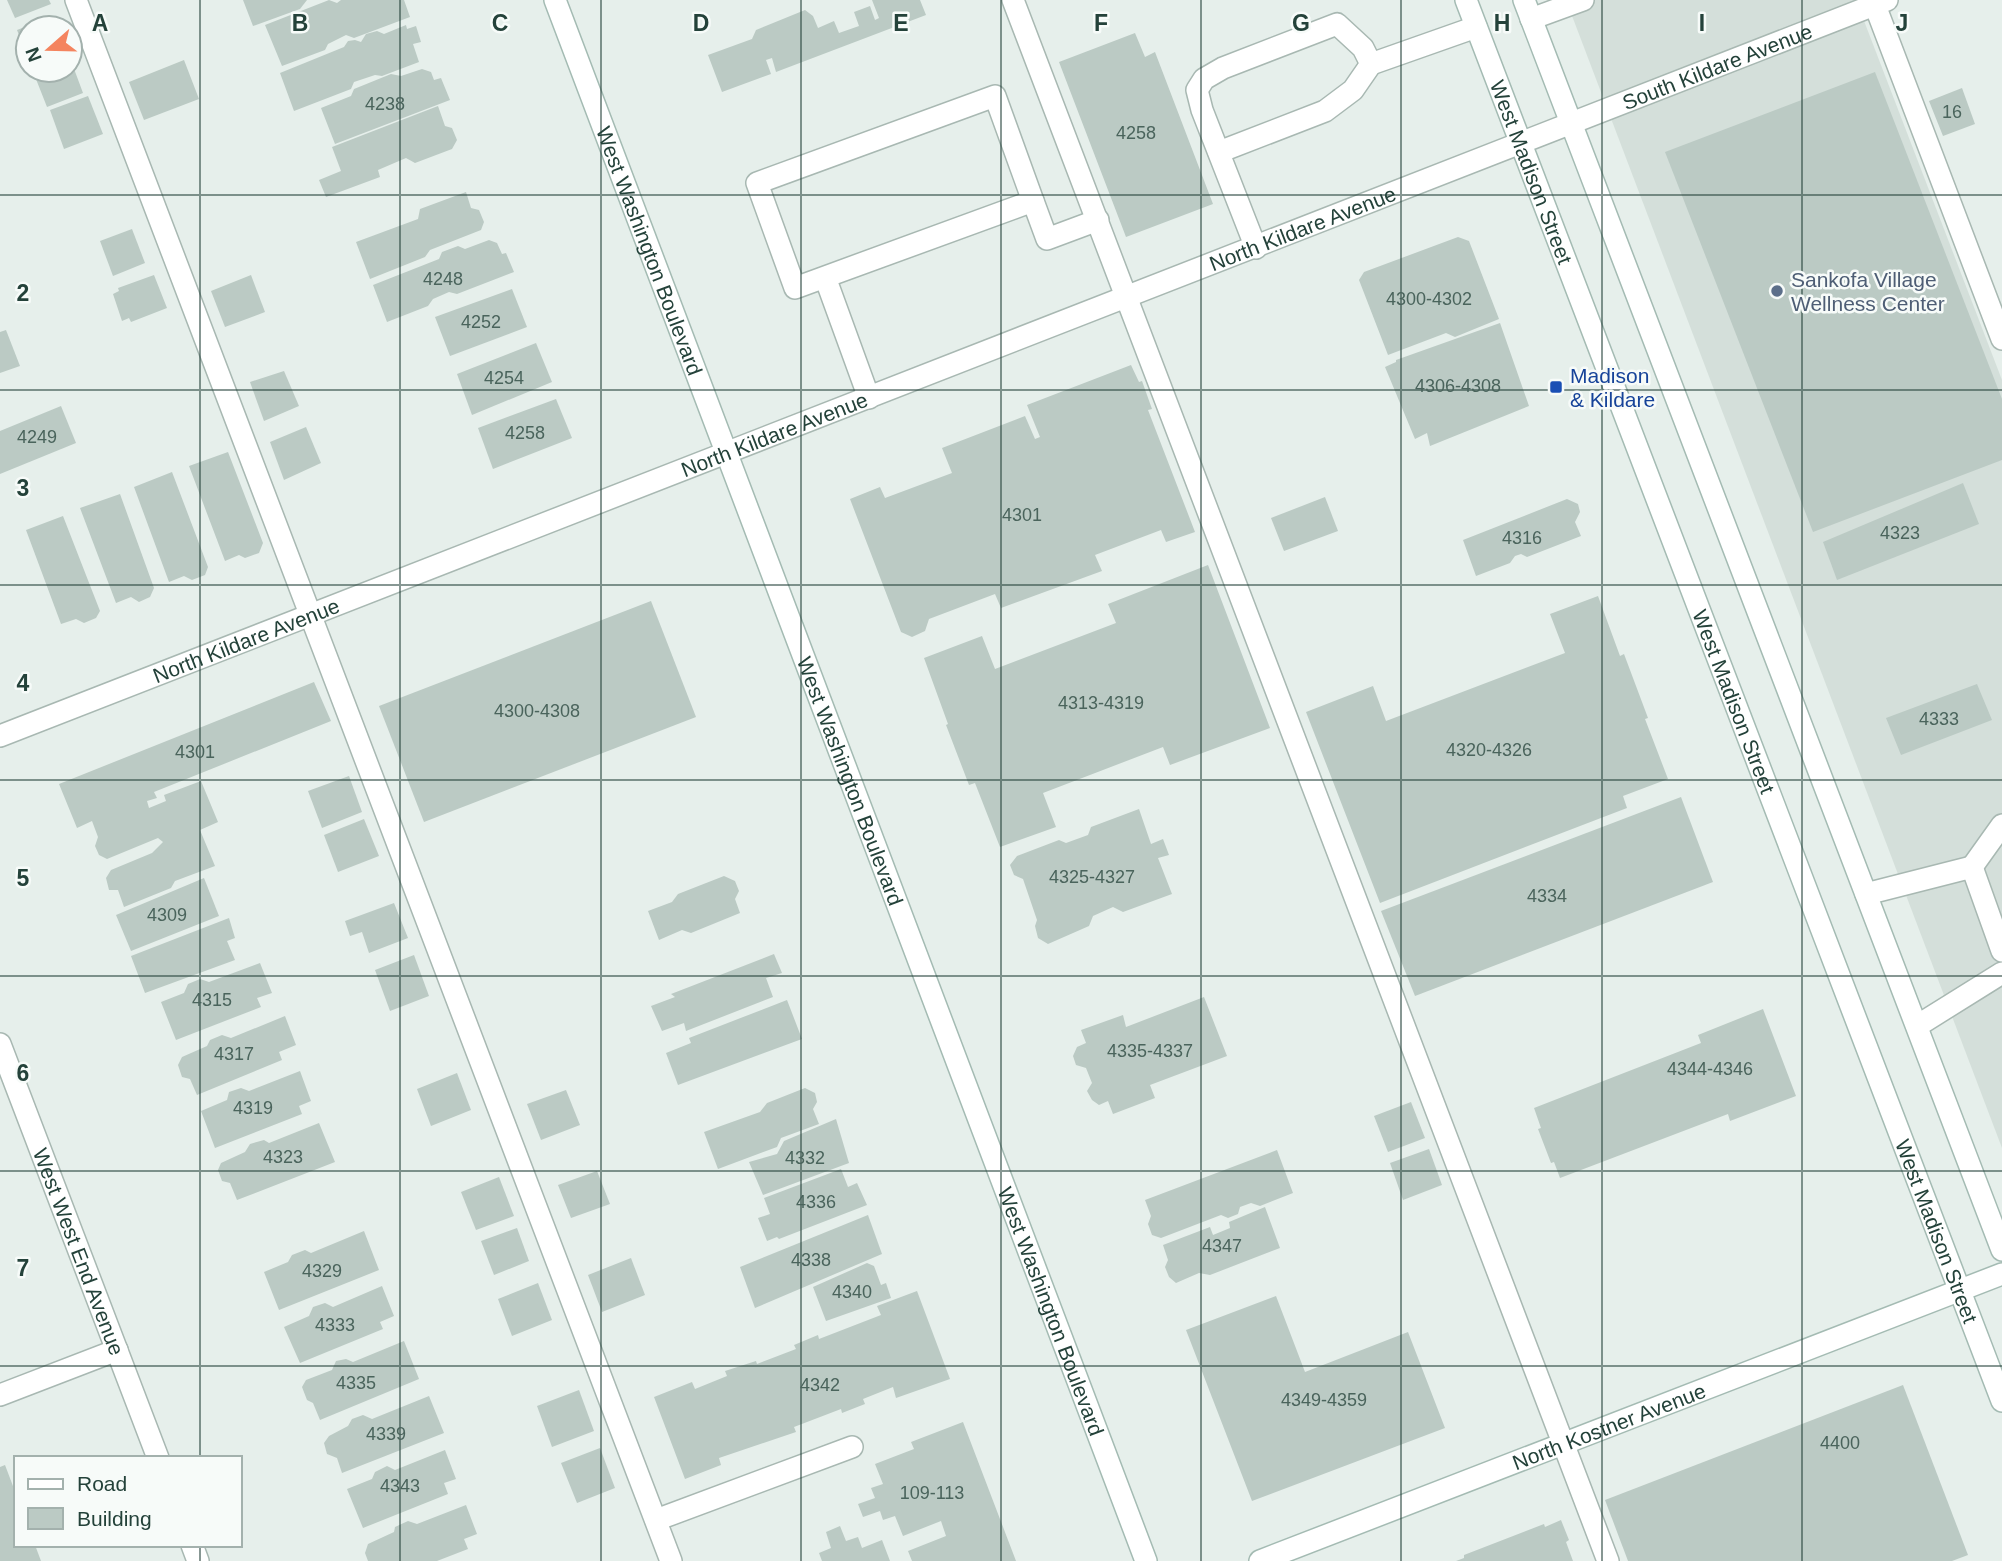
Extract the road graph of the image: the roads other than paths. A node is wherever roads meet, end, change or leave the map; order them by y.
1 (76, 0) edge
2 (555, 0) edge
3 (1013, 0) edge
4 (1466, 0) edge
5 (1583, 0) edge
6 (1878, 2) edge
7 (1528, 9) edge
8 (1476, 27) junction
9 (1371, 64) junction
10 (1572, 124) junction
11 (1548, 134) joint
12 (1521, 144) junction
13 (1219, 152) junction
14 (1033, 201) junction
15 (1098, 220) junction
16 (1256, 248) junction
17 (825, 277) junction
18 (1127, 298) junction
19 (2002, 339) edge
20 (869, 398) junction
21 (726, 454) junction
22 (311, 615) junction
23 (0, 736) edge
24 (2002, 825) edge
25 (1972, 867) junction
26 (1866, 894) junction
27 (2002, 951) edge
28 (2002, 973) edge
29 (1917, 1026) junction
30 (2, 1058) edge
31 (2002, 1250) edge
32 (2002, 1274) edge
33 (1959, 1291) junction
34 (117, 1350) junction
35 (0, 1395) edge
36 (2002, 1401) edge
37 (1563, 1442) junction
38 (852, 1447) dead end
39 (157, 1456) edge
40 (656, 1520) junction
41 (671, 1561) edge
42 (1146, 1561) edge
43 (1259, 1561) edge
44 (1608, 1561) edge

1 - 22 street
2 - 21 street, West Washington Boulevard
3 - 15 street
4 - 8 street, West Madison Street
5 - 7 street
6 - 10 street, South Kildare Avenue
6 - 19 street
7 - 10 street
8 - 9 street
8 - 12 street, West Madison Street
9 - 13 street
9 - 13 street
10 - 11 street, South Kildare Avenue
10 - 26 street
11 - 12 street, North Kildare Avenue
12 - 16 street, North Kildare Avenue
12 - 33 street, West Madison Street
13 - 16 street
14 - 15 street
14 - 17 street
14 - 17 street
15 - 18 street
16 - 18 street, North Kildare Avenue
17 - 20 street
18 - 20 street, North Kildare Avenue
18 - 37 street
20 - 21 street, North Kildare Avenue
21 - 22 street, North Kildare Avenue
21 - 42 street, West Washington Boulevard
22 - 23 street, North Kildare Avenue
22 - 40 street
24 - 25 street
25 - 26 street
25 - 27 street
26 - 29 street
28 - 29 street
29 - 31 street
30 - 34 street, West West End Avenue
32 - 33 street, North Kostner Avenue
33 - 36 street, West Madison Street
33 - 37 street, North Kostner Avenue
34 - 35 street
34 - 39 street, West West End Avenue
37 - 43 street, North Kostner Avenue
37 - 44 street
38 - 40 street
40 - 41 street

